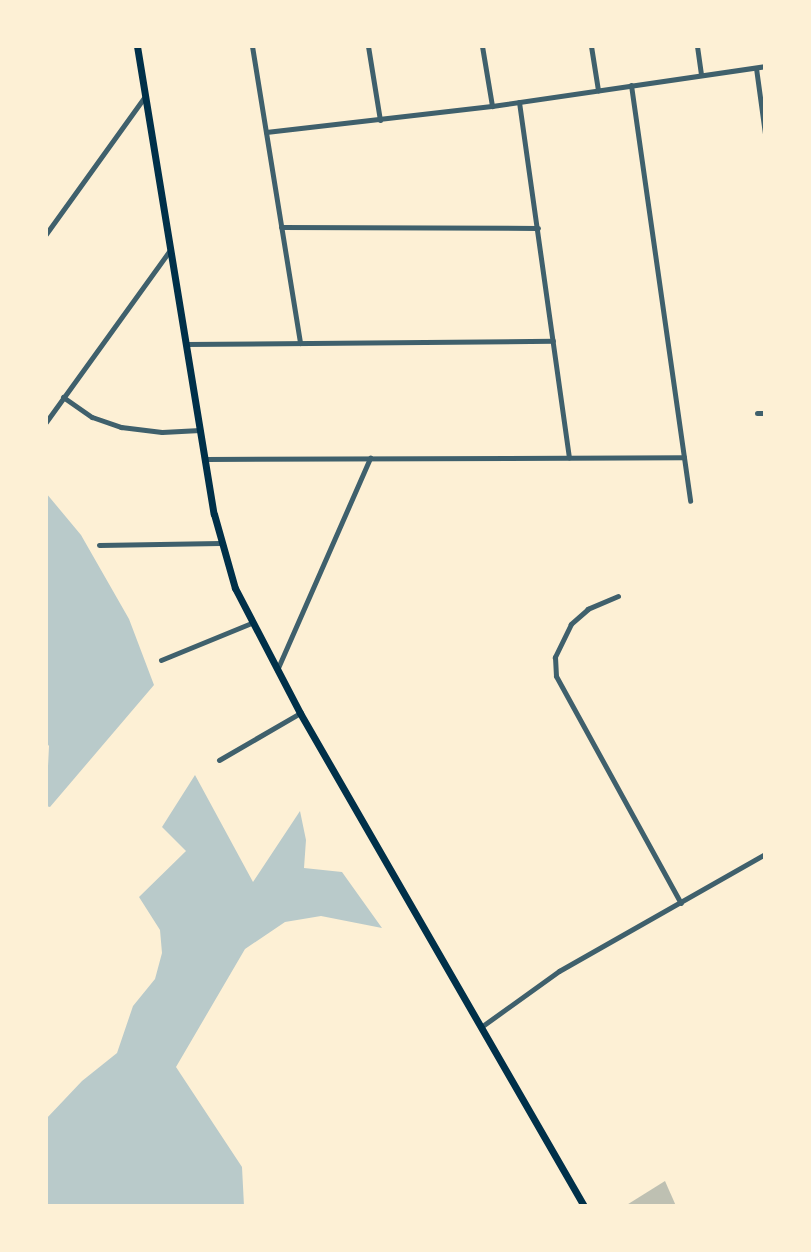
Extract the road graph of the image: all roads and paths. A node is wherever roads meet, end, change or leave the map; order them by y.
1 (137, 46) edge
2 (252, 46) edge
3 (368, 46) edge
4 (482, 46) edge
5 (591, 46) edge
6 (697, 46) edge
7 (765, 66) edge
8 (756, 68) junction
9 (701, 75) junction
10 (631, 85) junction
11 (598, 90) junction
12 (145, 96) junction
13 (519, 102) junction
14 (492, 106) junction
15 (380, 120) junction
16 (266, 132) junction
17 (765, 134) edge
18 (281, 227) junction
19 (538, 228) junction
20 (46, 234) edge
21 (170, 249) junction
22 (553, 341) junction
23 (300, 343) junction
24 (186, 344) junction
25 (63, 397) junction
26 (757, 413) dead end
27 (765, 413) edge
28 (46, 422) edge
29 (200, 430) junction
30 (684, 457) junction
31 (370, 458) junction
32 (569, 458) junction
33 (205, 459) junction
34 (690, 501) dead end
35 (220, 543) junction
36 (99, 545) dead end
37 (618, 596) dead end
38 (251, 623) junction
39 (161, 660) dead end
40 (276, 672) junction
41 (300, 713) junction
42 (219, 760) dead end
43 (765, 854) edge
44 (681, 903) junction
45 (481, 1027) junction
46 (584, 1206) edge

1 - 12 main road
2 - 16 street
3 - 15 street
4 - 14 street
5 - 11 street
6 - 9 street
7 - 8 street
8 - 9 street
8 - 17 street
9 - 10 street
10 - 11 street
10 - 30 street
11 - 13 street
12 - 20 street
12 - 21 main road
13 - 14 street
13 - 19 street
14 - 15 street
15 - 16 street
16 - 18 street
18 - 19 street
18 - 23 street
19 - 22 street
21 - 24 main road
21 - 25 street
22 - 23 street
22 - 32 street
23 - 24 street
24 - 29 main road
25 - 28 street
25 - 29 street
26 - 27 street
29 - 33 main road
30 - 32 street
30 - 34 street
31 - 32 street
31 - 33 street
31 - 40 street
33 - 35 main road
35 - 36 street
35 - 38 main road
37 - 44 street
38 - 39 street
38 - 40 main road
40 - 41 main road
41 - 42 street
41 - 45 main road
43 - 44 street
44 - 45 street
45 - 46 main road

